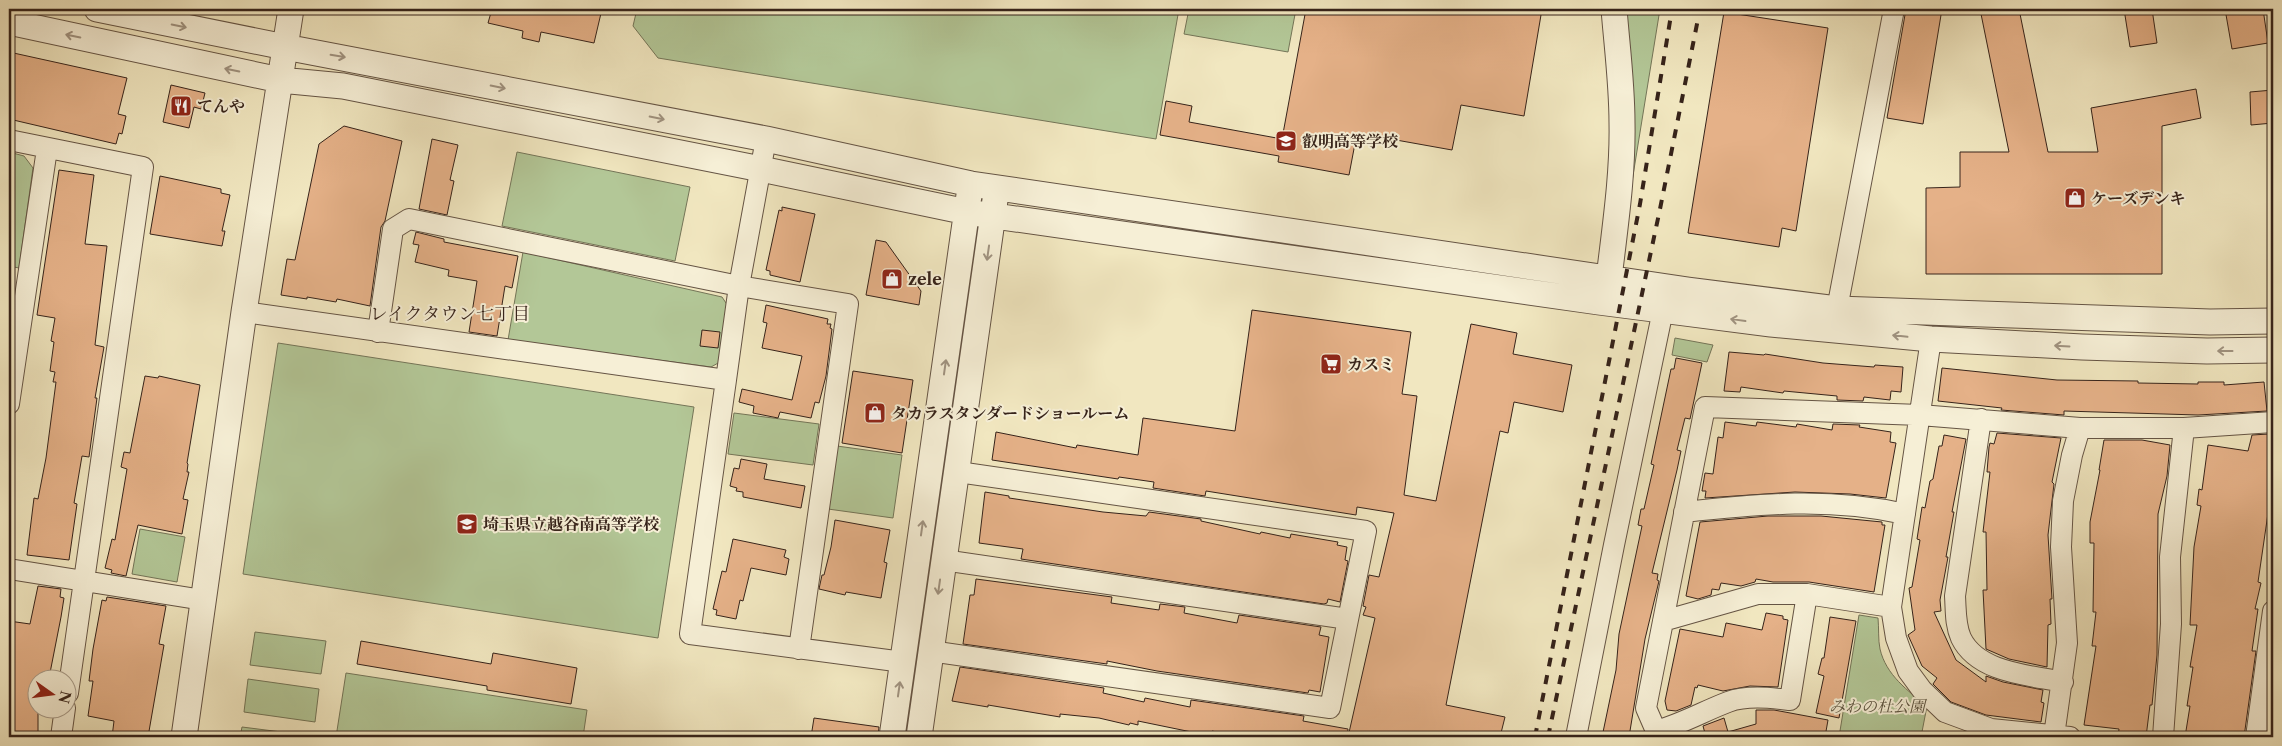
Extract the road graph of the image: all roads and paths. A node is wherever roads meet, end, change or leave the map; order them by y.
1 (97, 9) edge
2 (291, 9) edge
3 (1614, 9) edge
4 (1894, 9) edge
5 (9, 22) edge
6 (285, 47) junction
7 (280, 80) junction
8 (766, 139) junction
9 (9, 140) edge
10 (47, 149) junction
11 (761, 169) junction
12 (971, 184) junction
13 (997, 187) junction
14 (966, 212) junction
15 (993, 216) junction
16 (1609, 278) junction
17 (738, 286) junction
18 (1837, 309) junction
19 (1663, 310) junction
20 (244, 312) junction
21 (2273, 321) edge
22 (378, 332) junction
23 (1931, 339) junction
24 (2273, 350) edge
25 (726, 380) junction
26 (9, 404) edge
27 (1920, 415) junction
28 (1981, 419) junction
29 (2273, 422) edge
30 (2080, 428) junction
31 (2184, 428) junction
32 (958, 472) junction
33 (1684, 512) junction
34 (1905, 514) junction
35 (942, 560) junction
36 (9, 569) edge
37 (84, 582) junction
38 (1807, 594) junction
39 (203, 600) junction
40 (1891, 607) junction
41 (2273, 611) edge
42 (1348, 619) junction
43 (1663, 621) junction
44 (799, 649) junction
45 (930, 651) junction
46 (903, 662) junction
47 (72, 668) edge
48 (2063, 682) junction
49 (64, 718) edge
50 (2062, 736) edge
51 (61, 737) edge
52 (184, 737) edge
53 (892, 737) edge
54 (919, 737) edge
55 (1576, 737) edge
56 (2162, 737) edge
57 (2256, 737) edge

1 -> 6 street
2 - 6 street
3 - 16 street
4 - 18 street
7 -> 5 street
6 - 7 street
6 -> 8 street
7 - 11 street
7 - 20 street
8 - 11 street
8 - 12 street
9 - 10 street
10 - 26 street
10 - 37 street
11 - 14 street
11 - 17 street
12 - 13 street
12 - 14 street
13 - 15 street
13 - 16 street
14 - 15 street
46 -> 14 street
15 - 19 street
15 -> 32 street
16 - 18 street
17 - 22 street
17 - 25 street
17 - 44 street
18 - 21 street
23 -> 19 street
19 - 55 street
20 - 22 street
20 - 39 street
22 - 25 street
24 -> 23 street
23 - 27 street
25 - 44 street
27 - 28 street
27 - 33 street
27 - 34 street
28 - 30 street
28 - 48 street
29 - 31 street
30 - 31 street
30 - 48 street
31 - 56 street
32 - 35 street
32 - 42 street
33 - 34 street
33 - 43 street
34 - 40 street
35 - 42 street
35 -> 45 street
36 - 37 street
37 - 39 street
37 - 47 street
38 - 40 street
38 - 43 street
38 - 43 street
39 - 52 street
40 - 50 street
41 - 57 street
42 - 45 street
44 - 46 street
45 - 54 street
53 -> 46 street
48 - 50 street
49 - 51 street

